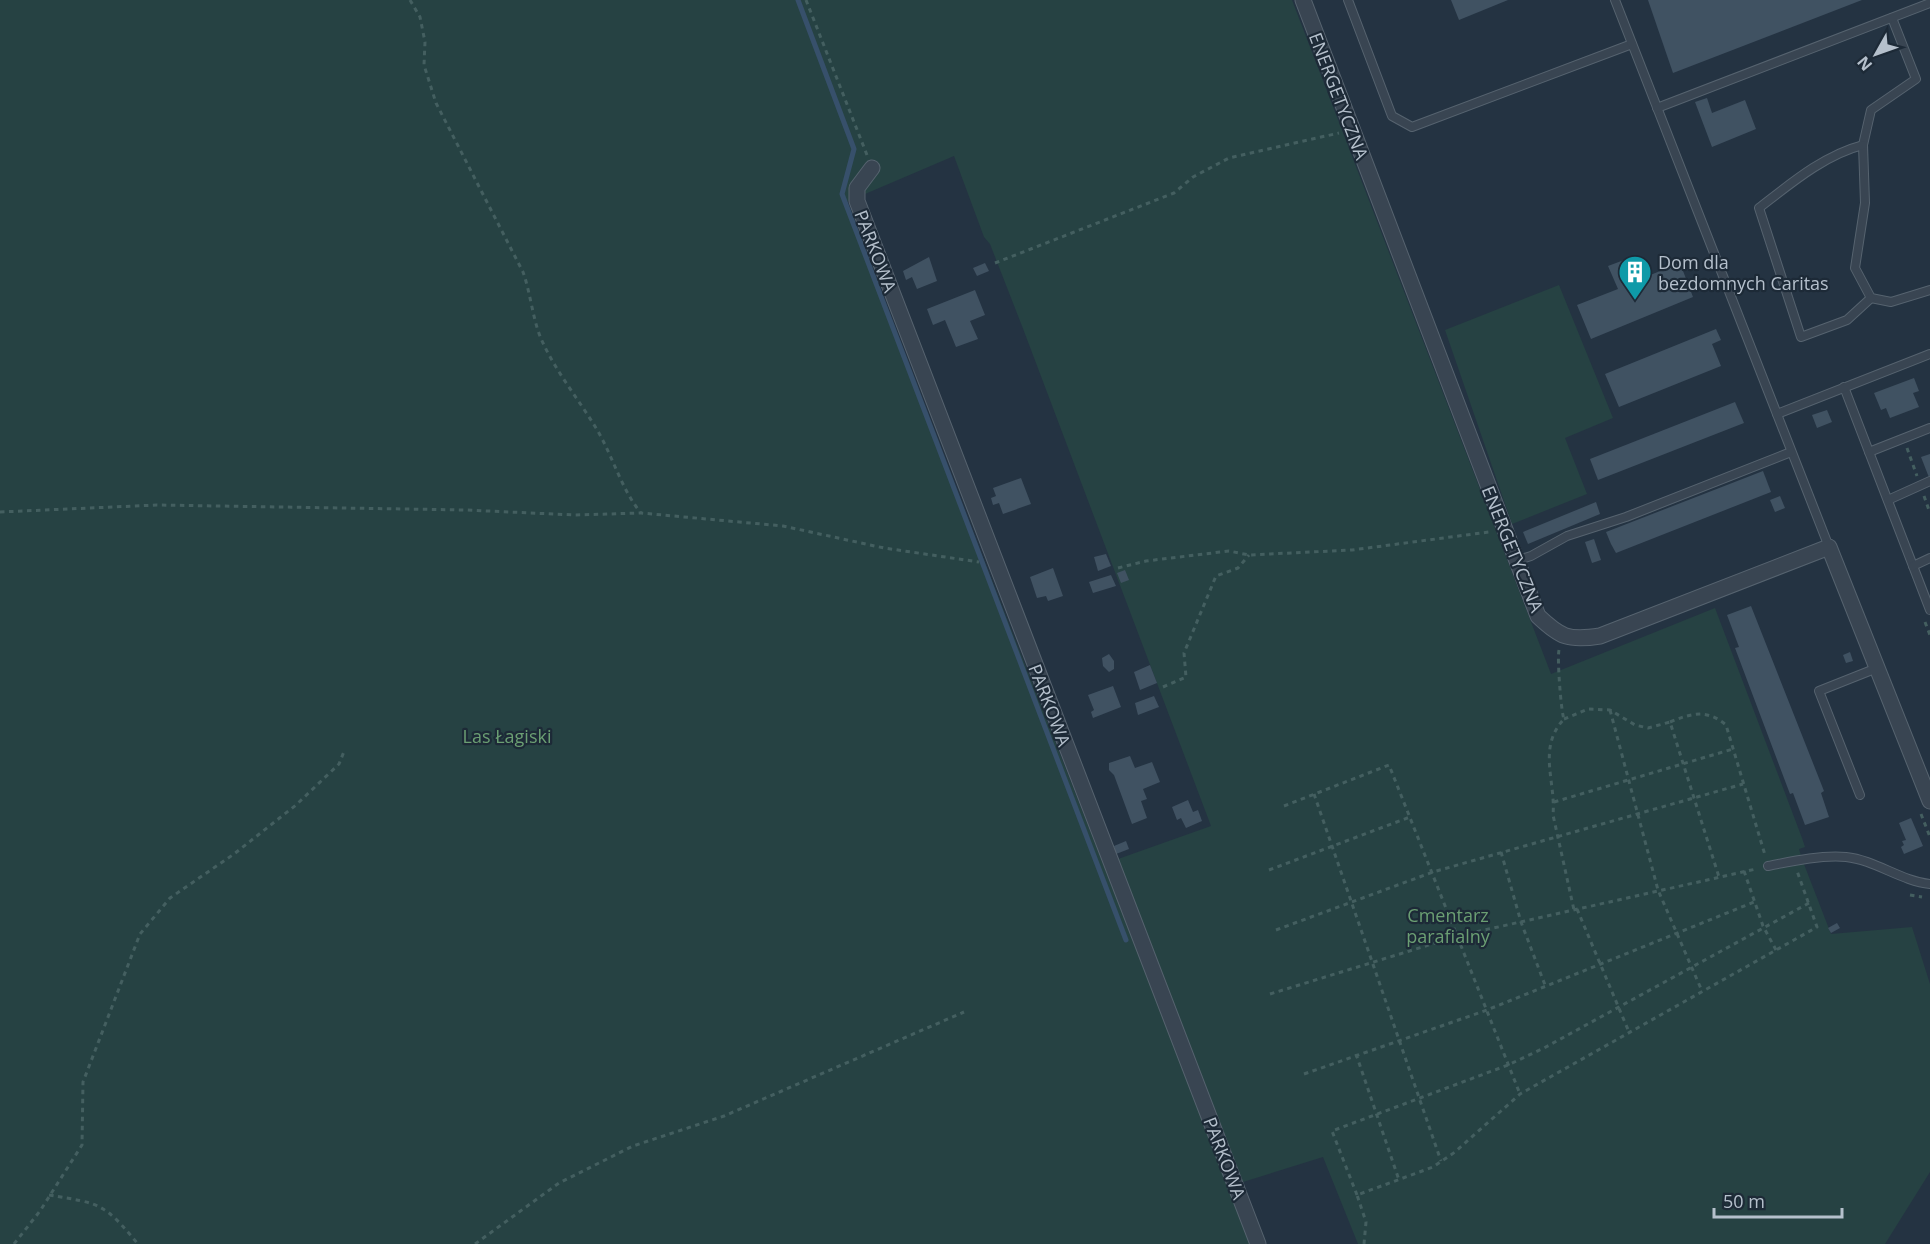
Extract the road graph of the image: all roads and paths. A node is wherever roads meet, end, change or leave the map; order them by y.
1 (410, 0) edge
2 (806, 0) edge
3 (1303, 0) edge
4 (1348, 0) edge
5 (1615, 0) edge
6 (1930, 4) edge
7 (1892, 18) junction
8 (1632, 44) junction
9 (1657, 108) junction
10 (1352, 131) junction
11 (1863, 145) junction
12 (872, 168) joint
13 (995, 263) dead end
14 (1930, 290) edge
15 (1871, 298) junction
16 (1930, 354) edge
17 (1844, 387) junction
18 (1777, 414) junction
19 (1930, 428) edge
20 (1914, 444) dead end
21 (1791, 452) junction
22 (1869, 452) junction
23 (1930, 482) edge
24 (1920, 486) junction
25 (1888, 500) junction
26 (0, 512) edge
27 (641, 513) junction
28 (1930, 513) edge
29 (1503, 530) junction
30 (1829, 547) junction
31 (1249, 555) junction
32 (1930, 558) edge
33 (995, 560) junction
34 (1515, 561) junction
35 (1913, 566) junction
36 (1118, 568) dead end
37 (1930, 610) edge
38 (1556, 663) dead end
39 (1877, 668) junction
40 (1163, 687) dead end
41 (1610, 710) junction
42 (1564, 719) junction
43 (1670, 722) junction
44 (1733, 748) junction
45 (345, 749) dead end
46 (1684, 763) junction
47 (1629, 780) junction
48 (1743, 784) junction
49 (1314, 794) junction
50 (1860, 795) dead end
51 (1694, 797) junction
52 (1930, 801) edge
53 (1554, 802) junction
54 (1284, 806) dead end
55 (1638, 814) junction
56 (1410, 817) junction
57 (1557, 835) junction
58 (1332, 846) junction
59 (1501, 852) junction
60 (1794, 861) junction
61 (1768, 866) junction
62 (1269, 870) dead end
63 (1744, 871) junction
64 (1433, 872) junction
65 (1719, 877) junction
66 (1930, 884) edge
67 (1658, 890) junction
68 (1352, 902) junction
69 (1754, 902) junction
70 (1809, 903) junction
71 (1575, 909) junction
72 (1521, 922) junction
73 (1763, 926) junction
74 (1276, 930) dead end
75 (1674, 932) junction
76 (1458, 936) junction
77 (1776, 950) junction
78 (1372, 962) junction
79 (1598, 964) junction
80 (1690, 967) junction
81 (1545, 986) junction
82 (1702, 991) junction
83 (1270, 994) dead end
84 (1616, 1007) junction
85 (1487, 1010) junction
86 (964, 1012) dead end
87 (1629, 1032) junction
88 (1398, 1039) junction
89 (1356, 1054) junction
90 (1508, 1065) junction
91 (1304, 1074) dead end
92 (1520, 1094) junction
93 (1419, 1097) junction
94 (1375, 1114) junction
95 (1441, 1161) junction
96 (1399, 1180) junction
97 (49, 1195) junction
98 (1357, 1195) junction
99 (14, 1244) edge
100 (138, 1244) edge
101 (476, 1244) edge
102 (1258, 1244) edge
103 (1364, 1244) edge

1 - 27 path
2 - 12 path
3 - 10 street, ENERGETYCZNA
4 - 8 lane
5 - 8 lane
6 - 7 lane
7 - 9 lane
7 - 11 lane
8 - 9 lane
9 - 18 lane
10 - 13 path
10 - 29 street, ENERGETYCZNA
11 - 15 lane
11 - 15 lane
12 - 33 street, PARKOWA
14 - 15 lane
16 - 17 lane
17 - 18 lane
17 - 22 lane
18 - 21 lane
19 - 22 lane
20 - 24 path
21 - 30 lane
21 - 34 lane
22 - 25 lane
23 - 24 lane
24 - 25 lane
24 - 28 path
25 - 35 lane
26 - 27 path
27 - 33 path
29 - 31 path
29 - 34 street, ENERGETYCZNA
30 - 34 street, ENERGETYCZNA
30 - 39 street
31 - 36 path
31 - 40 path
32 - 35 lane
33 - 102 street, PARKOWA
35 - 37 lane
38 - 42 path
39 - 50 lane
39 - 52 street
41 - 42 path
41 - 43 path
41 - 47 path
42 - 53 path
43 - 44 path
43 - 46 path
44 - 46 path
44 - 48 path
45 - 97 path
46 - 47 path
46 - 51 path
47 - 53 path
47 - 55 path
48 - 51 path
48 - 61 path
49 - 54 path
49 - 56 path
49 - 58 path
51 - 55 path
51 - 65 path
53 - 57 path
55 - 57 path
55 - 67 path
56 - 58 path
56 - 64 path
57 - 59 path
57 - 71 path
58 - 62 path
58 - 68 path
59 - 64 path
59 - 72 path
60 - 61 lane
60 - 66 lane
60 - 70 path
61 - 63 path
63 - 65 path
63 - 69 path
64 - 68 path
64 - 76 path
65 - 67 path
67 - 71 path
67 - 75 path
68 - 74 path
68 - 78 path
69 - 73 path
69 - 75 path
70 - 73 path
70 - 77 path
71 - 72 path
71 - 79 path
72 - 76 path
72 - 81 path
73 - 77 path
73 - 80 path
75 - 79 path
75 - 80 path
76 - 78 path
76 - 85 path
77 - 82 path
78 - 83 path
78 - 88 path
79 - 81 path
79 - 84 path
80 - 82 path
80 - 84 path
81 - 85 path
82 - 87 path
84 - 87 path
84 - 90 path
85 - 88 path
85 - 90 path
86 - 101 path
87 - 92 path
88 - 89 path
88 - 93 path
89 - 91 path
89 - 94 path
90 - 92 path
90 - 93 path
92 - 95 path
93 - 94 path
93 - 95 path
94 - 96 path
94 - 98 path
95 - 96 path
96 - 98 path
97 - 99 path
97 - 100 path
98 - 103 path

